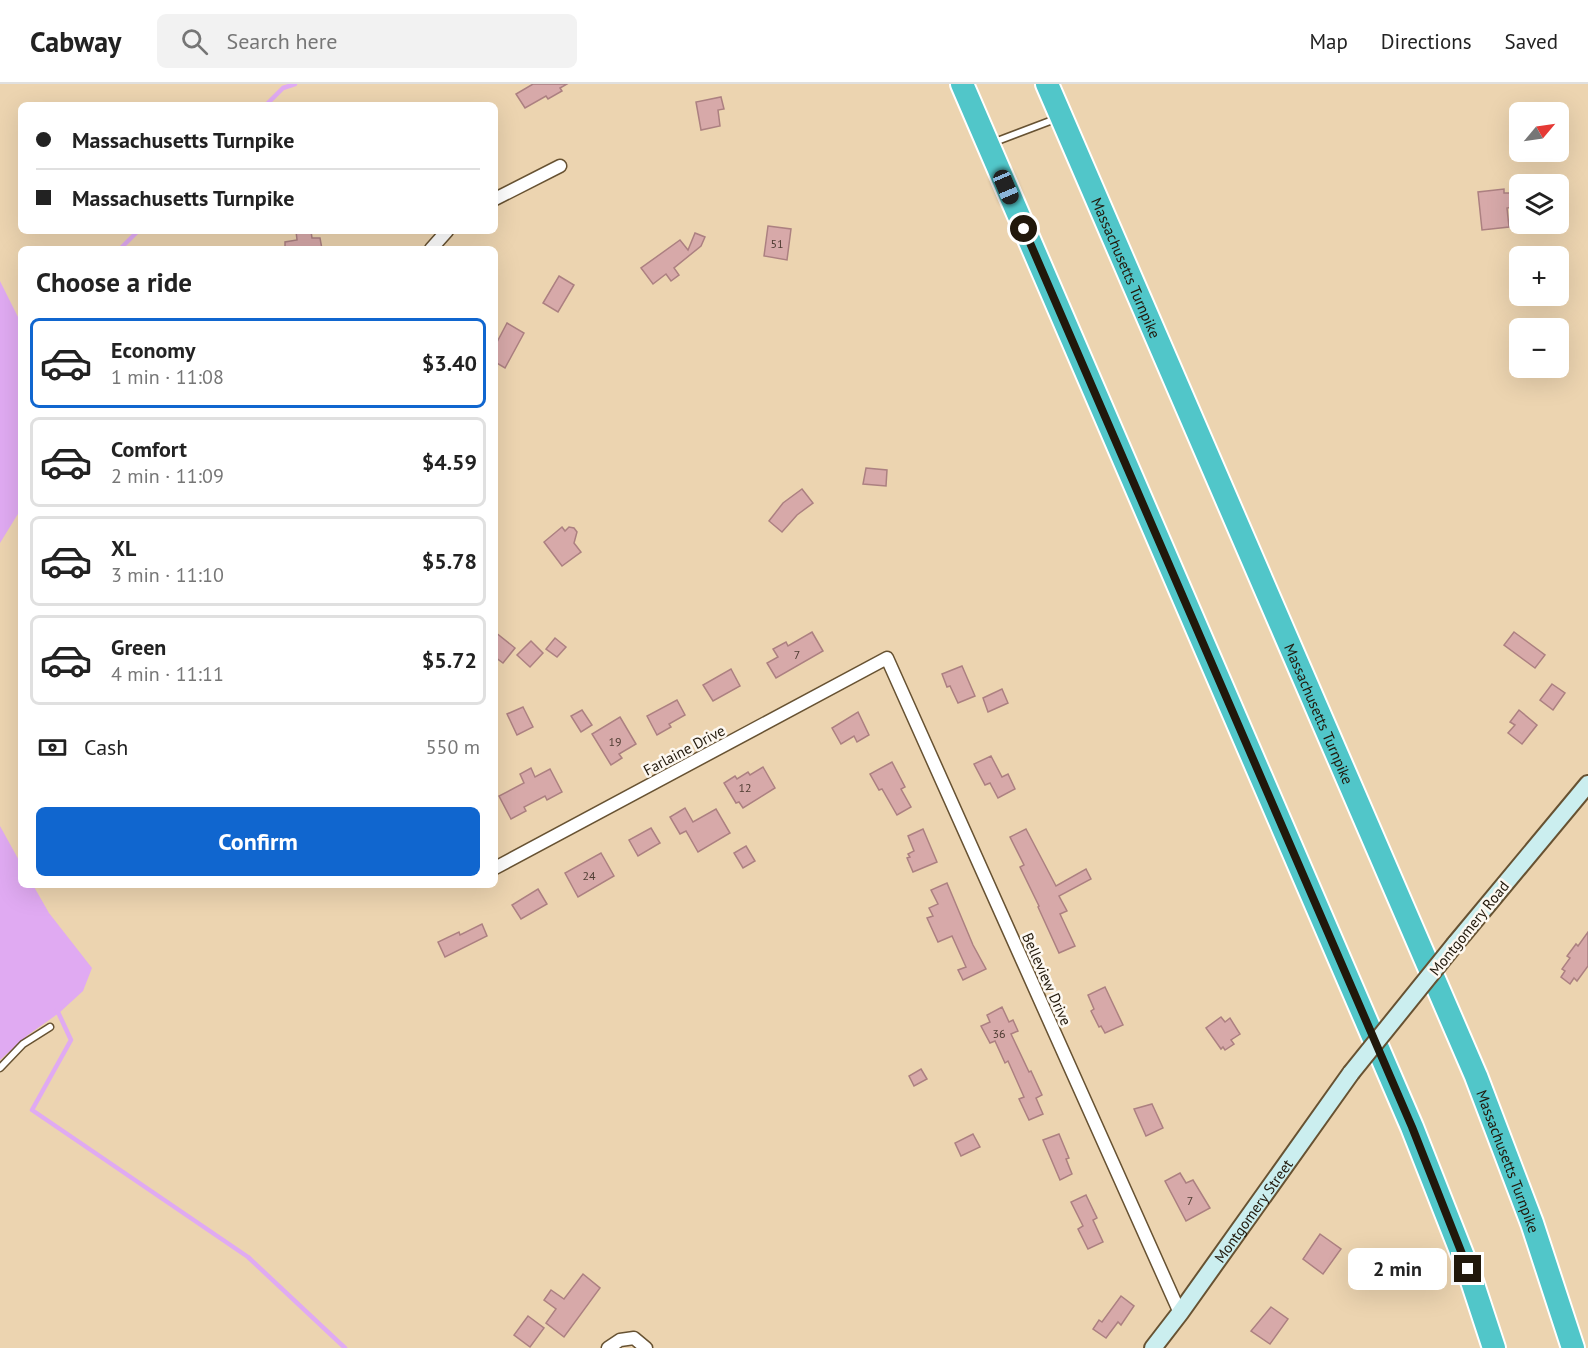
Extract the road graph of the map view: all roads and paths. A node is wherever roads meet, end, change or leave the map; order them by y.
1 (962, 84) edge
2 (1047, 84) edge
3 (1062, 117) junction
4 (988, 145) junction
5 (560, 166) dead end
6 (498, 197) edge
7 (444, 234) edge
8 (434, 246) edge
9 (887, 658) joint
10 (1588, 784) edge
11 (498, 866) edge
12 (50, 1027) dead end
13 (0, 1068) edge
14 (1352, 1073) joint
15 (1180, 1313) junction
16 (608, 1348) edge
17 (646, 1348) edge
18 (1153, 1348) edge
19 (1494, 1348) edge
20 (1573, 1348) edge

1 - 4 highway
2 - 3 highway, Massachusetts Turnpike
3 - 4 lane
3 - 20 highway, Massachusetts Turnpike
4 - 19 highway
5 - 6 street
7 - 8 street
9 - 11 street, Farlaine Drive
9 - 15 street, Belleview Drive
10 - 14 main road, Montgomery Road, bridge
12 - 13 lane
14 - 15 main road, Montgomery Street
15 - 18 main road, Montgomery Street
16 - 17 street

